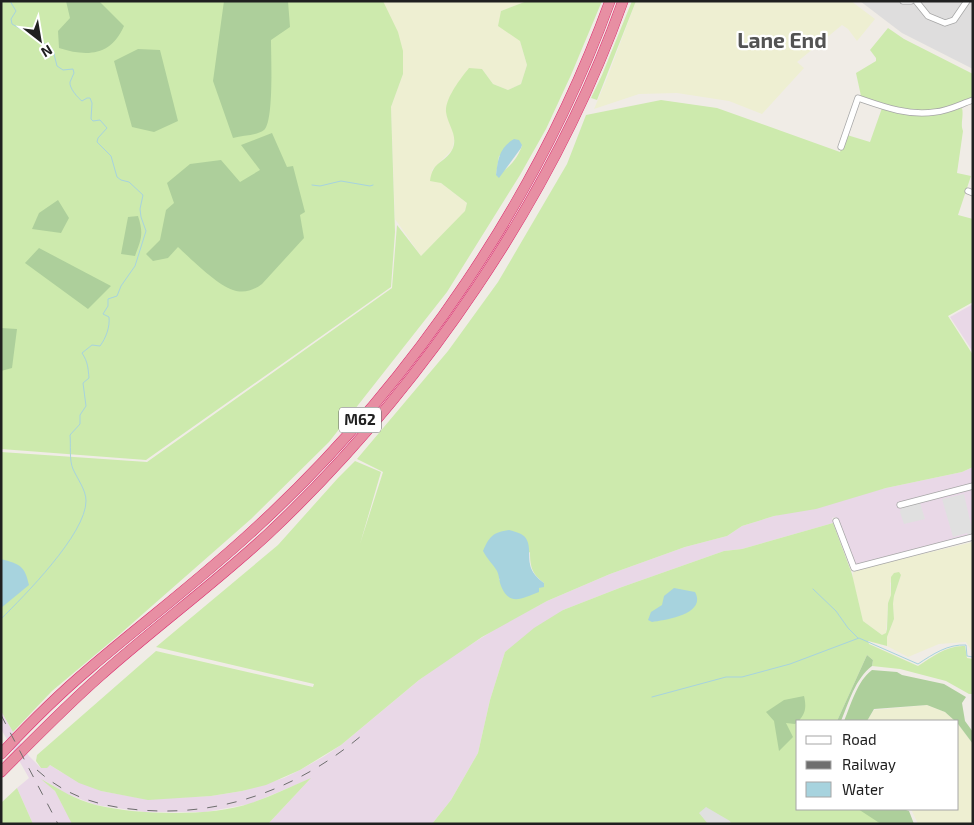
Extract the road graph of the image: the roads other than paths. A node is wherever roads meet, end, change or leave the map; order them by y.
1 (610, 1) edge
2 (623, 1) edge
3 (902, 1) edge
4 (911, 1) edge
5 (916, 1) edge
6 (967, 1) edge
7 (973, 100) edge
8 (841, 147) dead end
9 (973, 486) edge
10 (900, 505) dead end
11 (836, 521) dead end
12 (973, 537) edge
13 (1, 754) edge
14 (1, 772) edge

1 - 13 highway, M62
2 - 14 highway, M62
3 - 4 street
5 - 6 street
7 - 8 street
9 - 10 street
11 - 12 street

